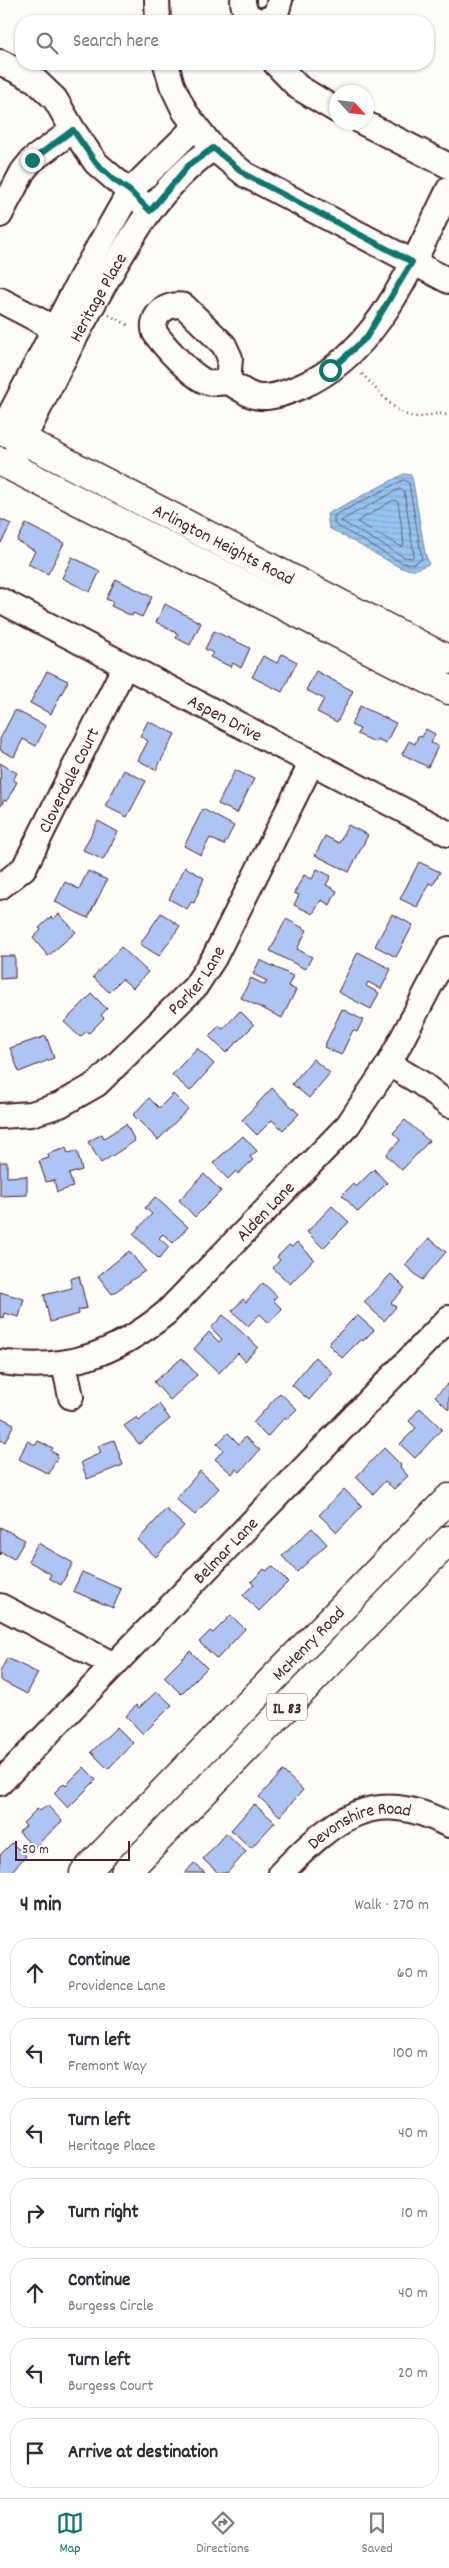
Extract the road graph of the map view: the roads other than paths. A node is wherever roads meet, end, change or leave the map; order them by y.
1 (157, 0) edge
2 (243, 0) edge
3 (280, 0) edge
4 (158, 15) edge
5 (248, 15) edge
6 (275, 15) edge
7 (0, 62) edge
8 (15, 70) edge
9 (16, 70) edge
10 (168, 70) edge
11 (282, 70) edge
12 (329, 106) edge
13 (196, 126) junction
14 (374, 128) edge
15 (73, 130) junction
16 (213, 148) junction
17 (449, 166) edge
18 (449, 189) edge
19 (130, 191) junction
20 (150, 211) junction
21 (0, 215) edge
22 (412, 262) junction
23 (449, 282) edge
24 (0, 300) edge
25 (64, 333) junction
26 (228, 382) dead end
27 (6, 433) edge
28 (5, 464) edge
29 (0, 600) edge
30 (449, 660) edge
31 (125, 666) junction
32 (449, 690) edge
33 (312, 762) junction
34 (449, 834) edge
35 (0, 886) edge
36 (449, 949) edge
37 (389, 1064) junction
38 (449, 1105) edge
39 (0, 1116) edge
40 (449, 1318) edge
41 (0, 1362) edge
42 (64, 1364) junction
43 (70, 1397) dead end
44 (449, 1498) edge
45 (449, 1540) edge
46 (0, 1606) edge
47 (114, 1666) junction
48 (0, 1783) edge
49 (449, 1825) edge
50 (103, 1853) junction
51 (84, 1873) edge
52 (124, 1873) edge
53 (281, 1873) edge

1 - 4 street
2 - 5 street
3 - 6 street
7 - 8 street
9 - 15 street
10 - 13 street
11 - 12 street
13 - 16 street
13 - 19 street, Heritage Place
14 - 17 street
15 - 19 street
15 - 21 street
16 - 20 street, Heritage Place
16 - 22 street
18 - 22 street
19 - 20 street
19 - 25 street, Heritage Place
20 - 25 street, Heritage Place
22 - 23 street
22 - 26 street
24 - 25 street
25 - 27 street, Heritage Place
27 - 28 street, Heritage Place
27 - 30 main road, Arlington Heights Road
28 - 32 main road, Arlington Heights Road
29 - 31 street, Aspen Drive
31 - 33 street, Aspen Drive
31 - 35 street, Cloverdale Court
33 - 34 street, Aspen Drive
33 - 39 street, Parker Lane
36 - 37 street, Alden Lane
37 - 38 street
37 - 42 street, Alden Lane
40 - 47 street, Belmar Lane
41 - 42 street, Alden Lane
42 - 43 street
44 - 50 main road, McHenry Road / IL 83
45 - 52 main road, McHenry Road / IL 83
46 - 47 street
47 - 48 street, Belmar Lane
49 - 53 street, Devonshire Road
50 - 51 main road, McHenry Road / IL 83
50 - 52 street

